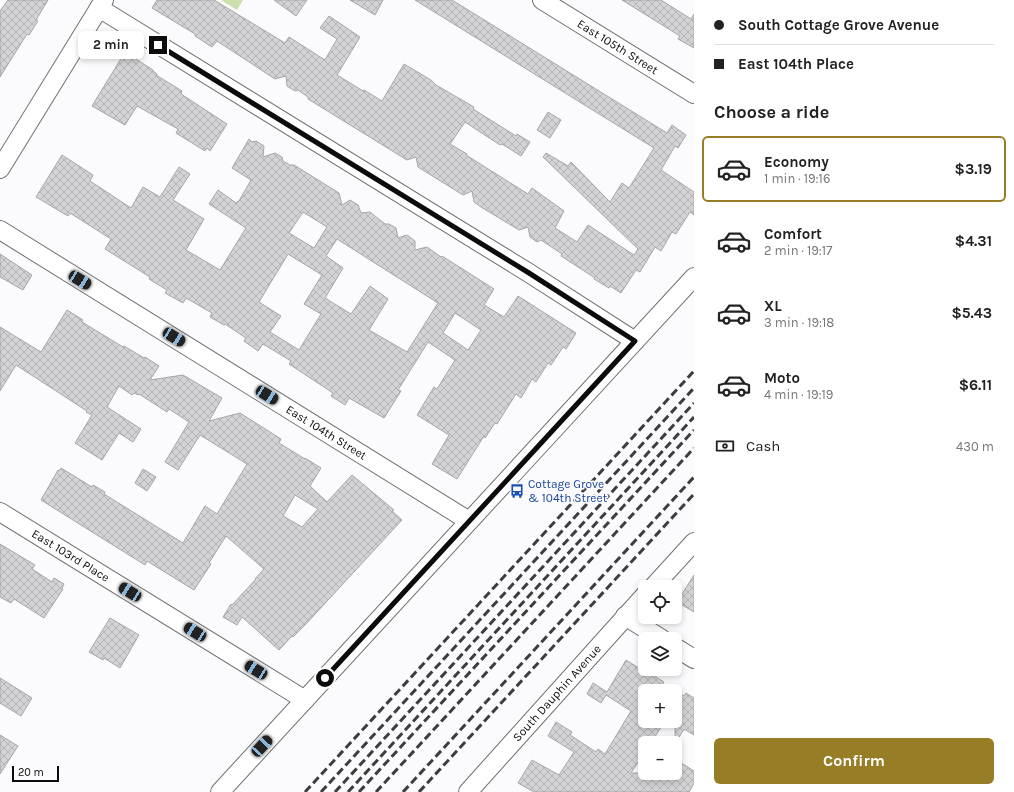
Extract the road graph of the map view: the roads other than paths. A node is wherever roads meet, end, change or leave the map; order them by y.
1 (542, 0) edge
2 (101, 4) edge
3 (694, 94) edge
4 (0, 169) edge
5 (0, 230) edge
6 (694, 277) edge
7 (635, 341) junction
8 (0, 512) edge
9 (469, 521) junction
10 (694, 542) edge
11 (659, 580) edge
12 (638, 602) edge
13 (625, 616) junction
14 (651, 632) edge
15 (682, 651) edge
16 (694, 659) edge
17 (305, 700) junction
18 (220, 792) edge
19 (468, 792) edge

1 - 3 street, East 105th Street
2 - 4 street
2 - 7 street
5 - 9 street, East 104th Street
6 - 7 street
7 - 9 street
8 - 17 street, East 103rd Place
9 - 17 street
10 - 11 street
12 - 13 street, South Dauphin Avenue
13 - 14 street
13 - 19 street, South Dauphin Avenue
15 - 16 street
17 - 18 street

